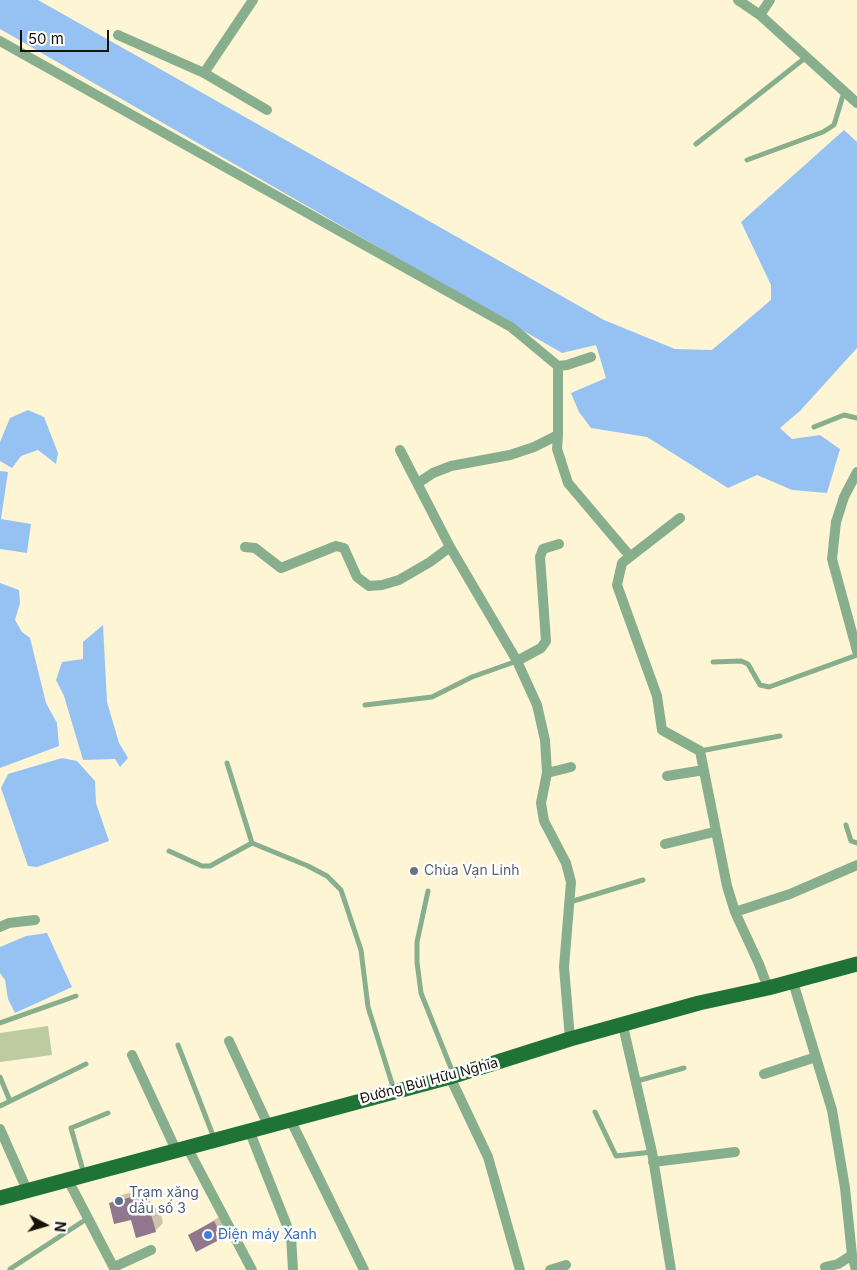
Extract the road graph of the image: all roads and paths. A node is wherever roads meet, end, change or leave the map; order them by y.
1 (253, 0) edge
2 (738, 0) edge
3 (770, 0) edge
4 (760, 15) junction
5 (118, 35) dead end
6 (0, 41) edge
7 (805, 58) junction
8 (204, 73) junction
9 (844, 92) junction
10 (857, 103) edge
11 (267, 110) dead end
12 (696, 144) dead end
13 (747, 160) dead end
14 (591, 357) dead end
15 (558, 366) junction
16 (857, 418) edge
17 (814, 427) dead end
18 (558, 435) junction
19 (400, 450) dead end
20 (857, 472) edge
21 (418, 483) junction
22 (680, 518) dead end
23 (558, 544) dead end
24 (245, 547) dead end
25 (450, 547) junction
26 (629, 555) junction
27 (857, 650) edge
28 (857, 655) edge
29 (517, 662) junction
30 (713, 662) dead end
31 (365, 704) dead end
32 (780, 736) dead end
33 (700, 751) junction
34 (227, 763) dead end
35 (571, 767) dead end
36 (704, 770) junction
37 (547, 773) junction
38 (667, 776) dead end
39 (846, 825) dead end
40 (714, 832) junction
41 (252, 843) junction
42 (857, 843) edge
43 (665, 844) dead end
44 (169, 851) dead end
45 (857, 865) edge
46 (643, 880) dead end
47 (428, 891) dead end
48 (570, 902) junction
49 (735, 912) junction
50 (35, 920) dead end
51 (0, 927) edge
52 (857, 964) edge
53 (794, 982) junction
54 (768, 988) junction
55 (76, 996) dead end
56 (0, 1023) edge
57 (623, 1026) junction
58 (570, 1039) junction
59 (229, 1042) dead end
60 (178, 1045) dead end
61 (132, 1055) dead end
62 (816, 1057) junction
63 (86, 1064) dead end
64 (684, 1068) dead end
65 (764, 1074) dead end
66 (0, 1077) edge
67 (452, 1077) junction
68 (637, 1081) junction
69 (394, 1091) junction
70 (10, 1100) junction
71 (0, 1106) edge
72 (595, 1112) dead end
73 (108, 1113) dead end
74 (290, 1119) junction
75 (268, 1125) junction
76 (0, 1129) edge
77 (249, 1130) junction
78 (215, 1140) junction
79 (182, 1148) junction
80 (735, 1152) dead end
81 (653, 1157) junction
82 (84, 1175) junction
83 (68, 1180) junction
84 (27, 1190) junction
85 (0, 1198) edge
86 (88, 1218) junction
87 (151, 1250) dead end
88 (852, 1255) junction
89 (566, 1265) dead end
90 (825, 1267) dead end
91 (10, 1269) edge
92 (114, 1269) edge
93 (252, 1270) edge
94 (293, 1270) edge
95 (364, 1270) edge
96 (520, 1270) edge
97 (550, 1270) edge
98 (672, 1270) edge
99 (856, 1270) edge

1 - 8 street
2 - 4 street
3 - 4 street
4 - 7 street
5 - 8 street
6 - 15 street
7 - 9 street
7 - 12 lane
8 - 11 street
9 - 10 street
9 - 13 lane
14 - 15 street
15 - 18 street
16 - 17 lane
18 - 21 street
18 - 26 street
19 - 21 street
20 - 27 street
21 - 25 street
22 - 26 street
23 - 29 street
24 - 25 street
25 - 29 street
26 - 33 street
28 - 30 lane
29 - 31 lane
29 - 37 street
32 - 33 lane
33 - 36 street
34 - 41 lane
35 - 37 street
36 - 38 street
36 - 40 street
37 - 48 street
39 - 42 lane
40 - 43 street
40 - 49 street
41 - 44 lane
41 - 69 lane
45 - 49 street
46 - 48 lane
47 - 67 lane
48 - 58 street
49 - 54 street
50 - 51 street
52 - 53 main road, Đường Bùi Hữu Nghĩa
53 - 54 main road, Đường Bùi Hữu Nghĩa
53 - 62 street
54 - 57 main road, Đường Bùi Hữu Nghĩa
55 - 56 lane
57 - 58 main road, Đường Bùi Hữu Nghĩa
57 - 68 street
58 - 67 main road, Đường Bùi Hữu Nghĩa
59 - 75 street
60 - 78 lane
61 - 79 street
62 - 65 street
62 - 88 street
63 - 70 lane
64 - 68 lane
66 - 70 lane
67 - 69 main road, Đường Bùi Hữu Nghĩa
67 - 96 street
68 - 81 street
69 - 74 main road, Đường Bùi Hữu Nghĩa
70 - 71 lane
72 - 81 lane
73 - 82 lane
74 - 75 main road, Đường Bùi Hữu Nghĩa
74 - 95 street
75 - 77 main road, Đường Bùi Hữu Nghĩa
76 - 84 street
77 - 78 main road, Đường Bùi Hữu Nghĩa
77 - 94 street
78 - 79 main road, Đường Bùi Hữu Nghĩa
79 - 82 main road, Đường Bùi Hữu Nghĩa
79 - 93 street
80 - 81 street
81 - 98 street
82 - 83 main road, Đường Bùi Hữu Nghĩa
83 - 84 main road, Đường Bùi Hữu Nghĩa
83 - 86 street
84 - 85 main road, Đường Bùi Hữu Nghĩa
86 - 91 lane
86 - 92 street
87 - 92 street
88 - 90 street
88 - 99 street
89 - 97 street

